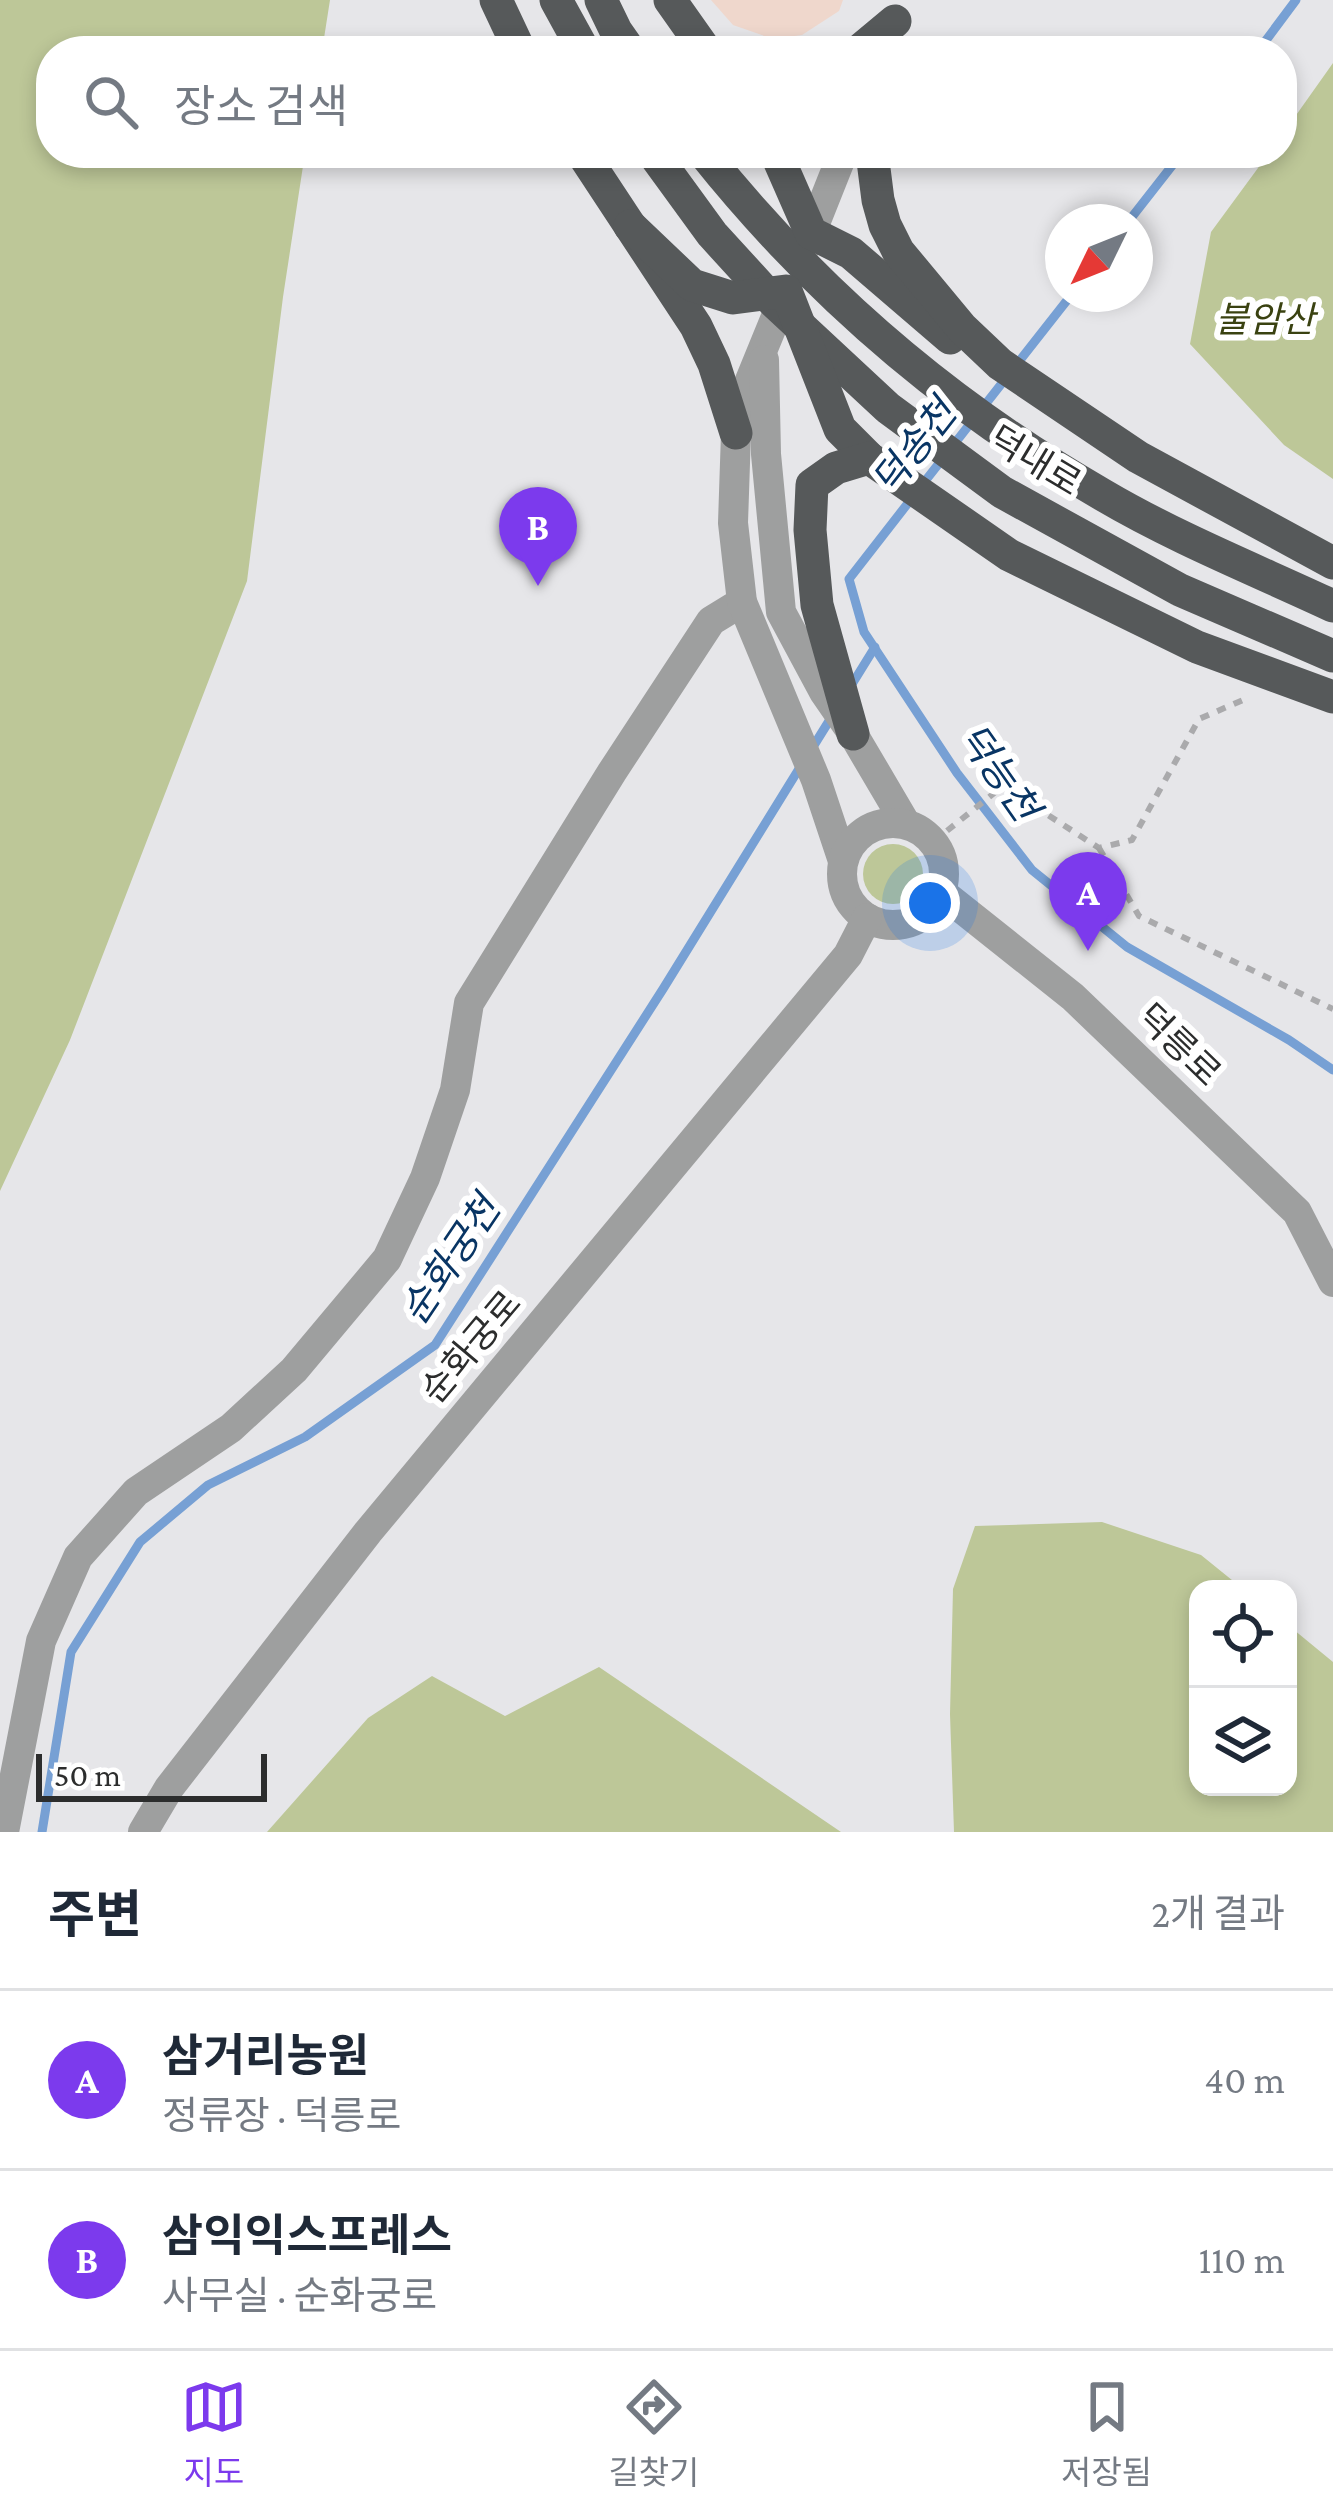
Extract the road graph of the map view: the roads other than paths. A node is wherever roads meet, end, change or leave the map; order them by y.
1 (496, 0) edge
2 (556, 0) edge
3 (601, 0) edge
4 (670, 0) edge
5 (513, 36) edge
6 (576, 36) edge
7 (620, 36) edge
8 (695, 36) edge
9 (592, 168) edge
10 (664, 168) edge
11 (716, 168) edge
12 (783, 168) edge
13 (837, 168) edge
14 (874, 168) edge
15 (630, 226) junction
16 (812, 233) junction
17 (787, 291) junction
18 (957, 334) junction
19 (764, 348) junction
20 (736, 434) junction
21 (869, 458) junction
22 (1333, 563) edge
23 (742, 602) junction
24 (1333, 606) edge
25 (1333, 656) edge
26 (1333, 697) edge
27 (854, 734) junction
28 (907, 824) junction
29 (843, 861) junction
30 (940, 892) junction
31 (867, 918) junction
32 (1333, 1282) edge
33 (4, 1832) edge
34 (143, 1832) edge

1 - 5 highway
2 - 6 highway
3 - 7 highway
4 - 8 highway
9 - 15 highway
10 - 25 highway, 덕내로
11 - 24 highway, 덕내로
12 - 16 highway
13 - 16 street
14 - 18 highway
15 - 17 highway
15 - 20 highway
16 - 17 street
16 - 18 highway
17 - 19 street
17 - 21 highway
18 - 22 highway
19 - 20 street
19 - 27 street
20 - 23 street
21 - 26 highway
21 - 27 highway
23 - 29 street
23 - 33 street
27 - 28 street
28 - 29 street
28 - 30 street
29 - 31 street
30 - 31 street
30 - 32 street, 덕릉로
31 - 34 street, 순화궁로

